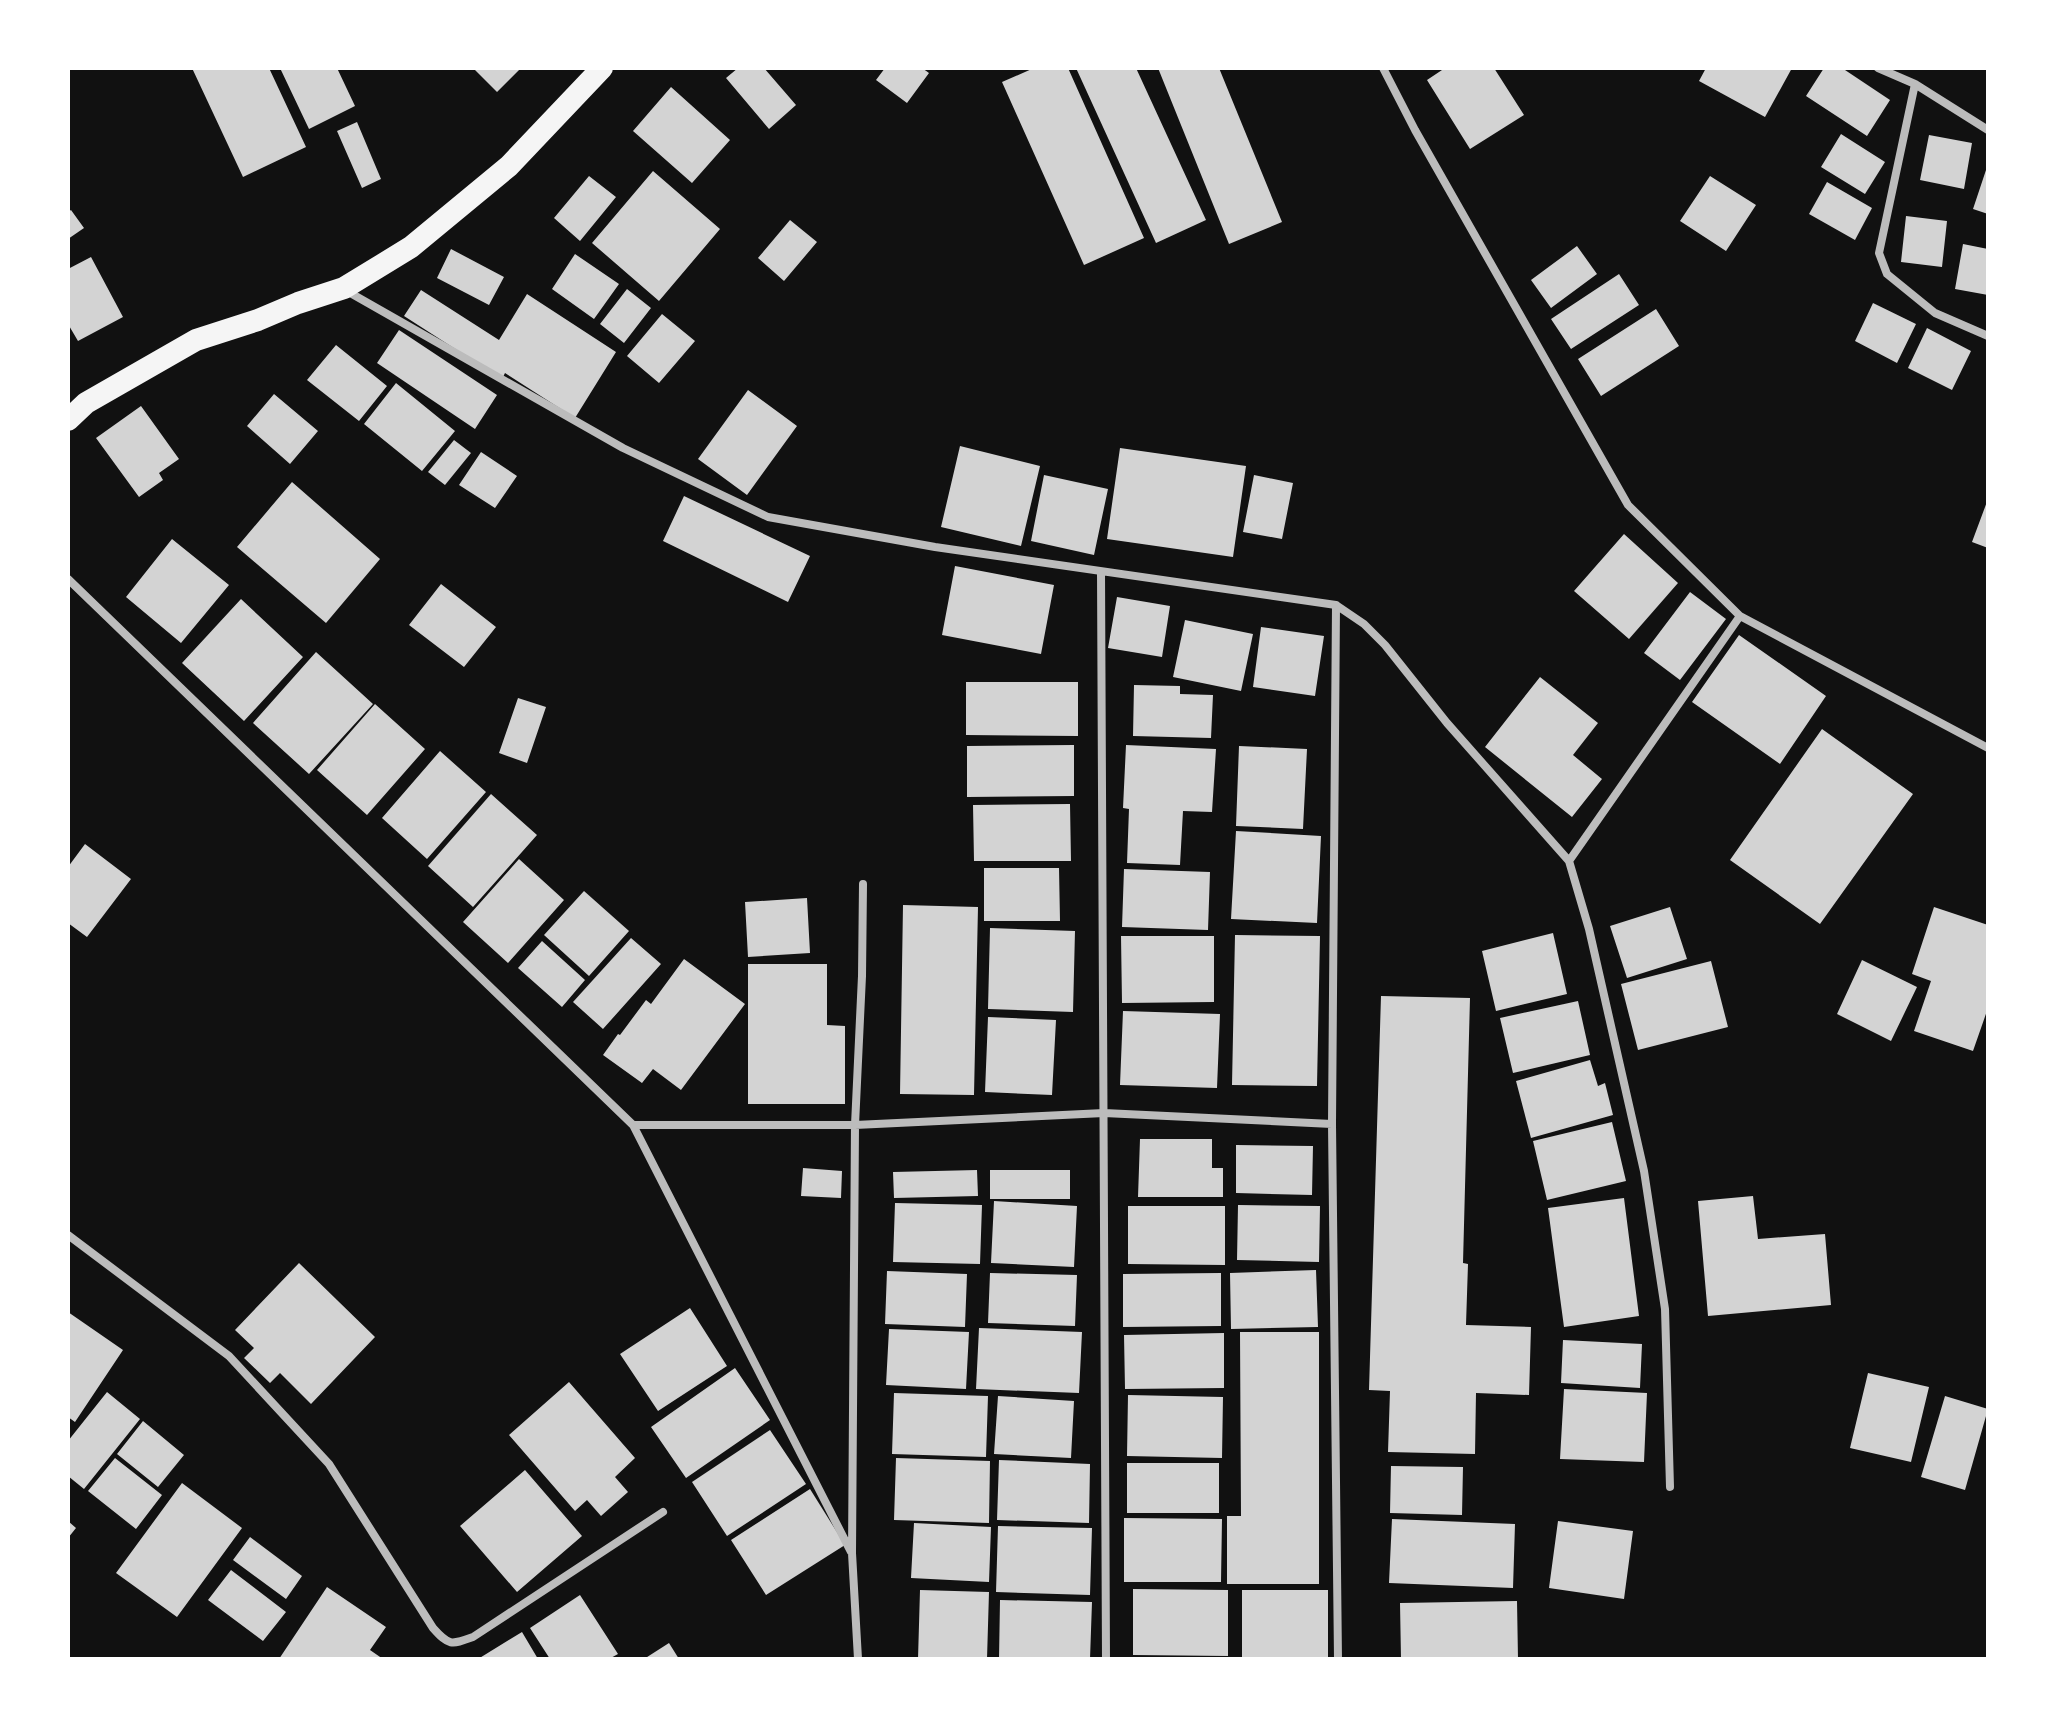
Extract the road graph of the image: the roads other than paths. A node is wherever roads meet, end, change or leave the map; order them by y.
1 (602, 68) edge
2 (1383, 68) edge
3 (1878, 68) edge
4 (1915, 84) junction
5 (1988, 130) edge
6 (344, 288) junction
7 (1988, 336) edge
8 (68, 420) edge
9 (1101, 572) junction
10 (68, 579) edge
11 (1336, 605) junction
12 (1740, 616) junction
13 (1988, 748) edge
14 (1569, 861) junction
15 (863, 884) dead end
16 (1104, 1113) junction
17 (1332, 1124) junction
18 (633, 1125) junction
19 (855, 1125) junction
20 (68, 1235) edge
21 (1670, 1487) dead end
22 (663, 1512) dead end
23 (852, 1553) junction
24 (858, 1659) edge
25 (1106, 1659) edge
26 (1338, 1659) edge

1 - 6 highway
2 - 12 street
3 - 4 street
4 - 5 street
4 - 7 street
6 - 8 highway
6 - 9 street
9 - 11 street
9 - 16 street
10 - 18 street
11 - 14 street
11 - 17 street
12 - 13 street
12 - 14 street
14 - 21 street
15 - 19 street
16 - 17 street
16 - 19 street
16 - 25 street
17 - 26 street
18 - 19 street
18 - 23 street
19 - 23 street
20 - 22 street
23 - 24 street

